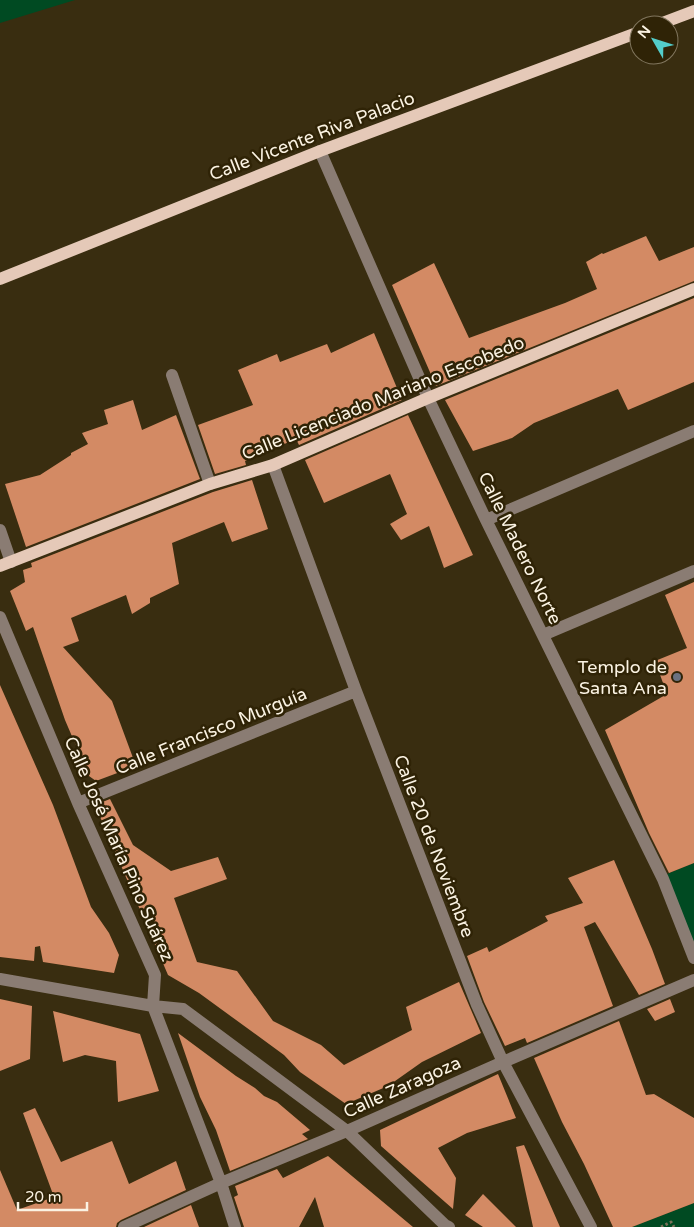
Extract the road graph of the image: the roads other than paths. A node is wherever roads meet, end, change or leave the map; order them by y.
1 (694, 11) edge
2 (679, 17) edge
3 (629, 36) edge
4 (320, 151) junction
5 (0, 280) edge
6 (694, 289) edge
7 (172, 374) dead end
8 (428, 398) junction
9 (694, 431) edge
10 (273, 465) junction
11 (210, 484) junction
12 (486, 520) junction
13 (0, 530) edge
14 (6, 564) edge
15 (694, 571) edge
16 (0, 617) edge
17 (544, 635) junction
18 (356, 691) junction
19 (78, 803) junction
20 (694, 958) edge
21 (0, 979) edge
22 (694, 980) edge
23 (153, 1006) junction
24 (503, 1062) junction
25 (347, 1131) junction
26 (221, 1183) junction
27 (446, 1226) edge
28 (124, 1227) edge
29 (235, 1227) edge
30 (591, 1227) edge

1 - 2 main road
3 - 4 main road, Calle Vicente Riva Palacio
4 - 5 main road, Calle Vicente Riva Palacio
4 - 8 street, Calle Madero Norte
6 - 8 main road, Calle Licenciado Mariano Escobedo
7 - 11 street
8 - 10 main road, Calle Licenciado Mariano Escobedo
8 - 12 street, Calle Madero Norte
9 - 12 street
10 - 11 main road, Calle Licenciado Mariano Escobedo
10 - 18 street, Calle 20 de Noviembre
11 - 14 main road, Calle Licenciado Mariano Escobedo
12 - 17 street, Calle Madero Norte
13 - 14 street
15 - 17 street
16 - 19 street, Calle José María Pino Suárez
17 - 20 street, Calle Madero Norte
18 - 19 street, Calle Francisco Murguía
18 - 24 street, Calle 20 de Noviembre
19 - 23 street, Calle José María Pino Suárez
21 - 23 street
22 - 24 street, Calle Zaragoza
23 - 25 street
23 - 26 street, Calle José María Pino Suárez
24 - 25 street, Calle Zaragoza
24 - 30 street, Calle 20 de Noviembre
25 - 26 street, Calle Zaragoza
25 - 27 street
26 - 28 street, Calle Zaragoza
26 - 29 street, Calle José María Pino Suárez

